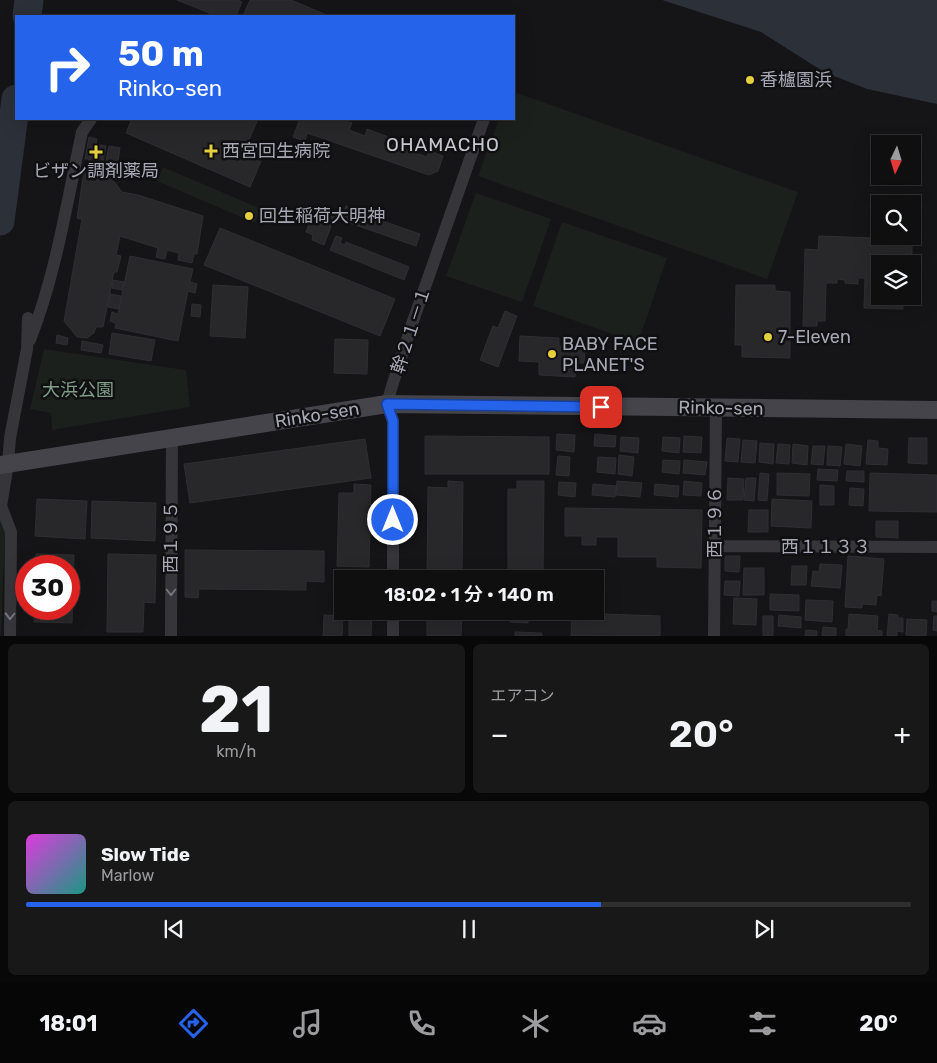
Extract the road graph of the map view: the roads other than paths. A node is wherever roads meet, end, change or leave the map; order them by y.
1 (90, 120) edge
2 (484, 120) edge
3 (28, 318) dead end
4 (27, 349) junction
5 (387, 404) junction
6 (716, 408) junction
7 (937, 410) edge
8 (172, 438) junction
9 (4, 464) edge
10 (0, 507) edge
11 (714, 546) junction
12 (937, 547) edge
13 (393, 570) edge
14 (393, 620) edge
15 (10, 636) edge
16 (171, 636) edge
17 (393, 636) edge
18 (714, 636) edge

1 - 4 street
2 - 5 street, 幹２１－１
3 - 4 street
4 - 9 street
5 - 6 street, Rinko-sen
5 - 8 street, Rinko-sen
5 - 13 street
6 - 7 street, Rinko-sen
6 - 11 street, 西１９６
8 - 9 street, Rinko-sen
8 -> 16 street, 西１９５
9 - 10 street
10 -> 15 street
11 - 12 street, 西１１３３
11 - 18 street, 西１９６
14 - 17 street

